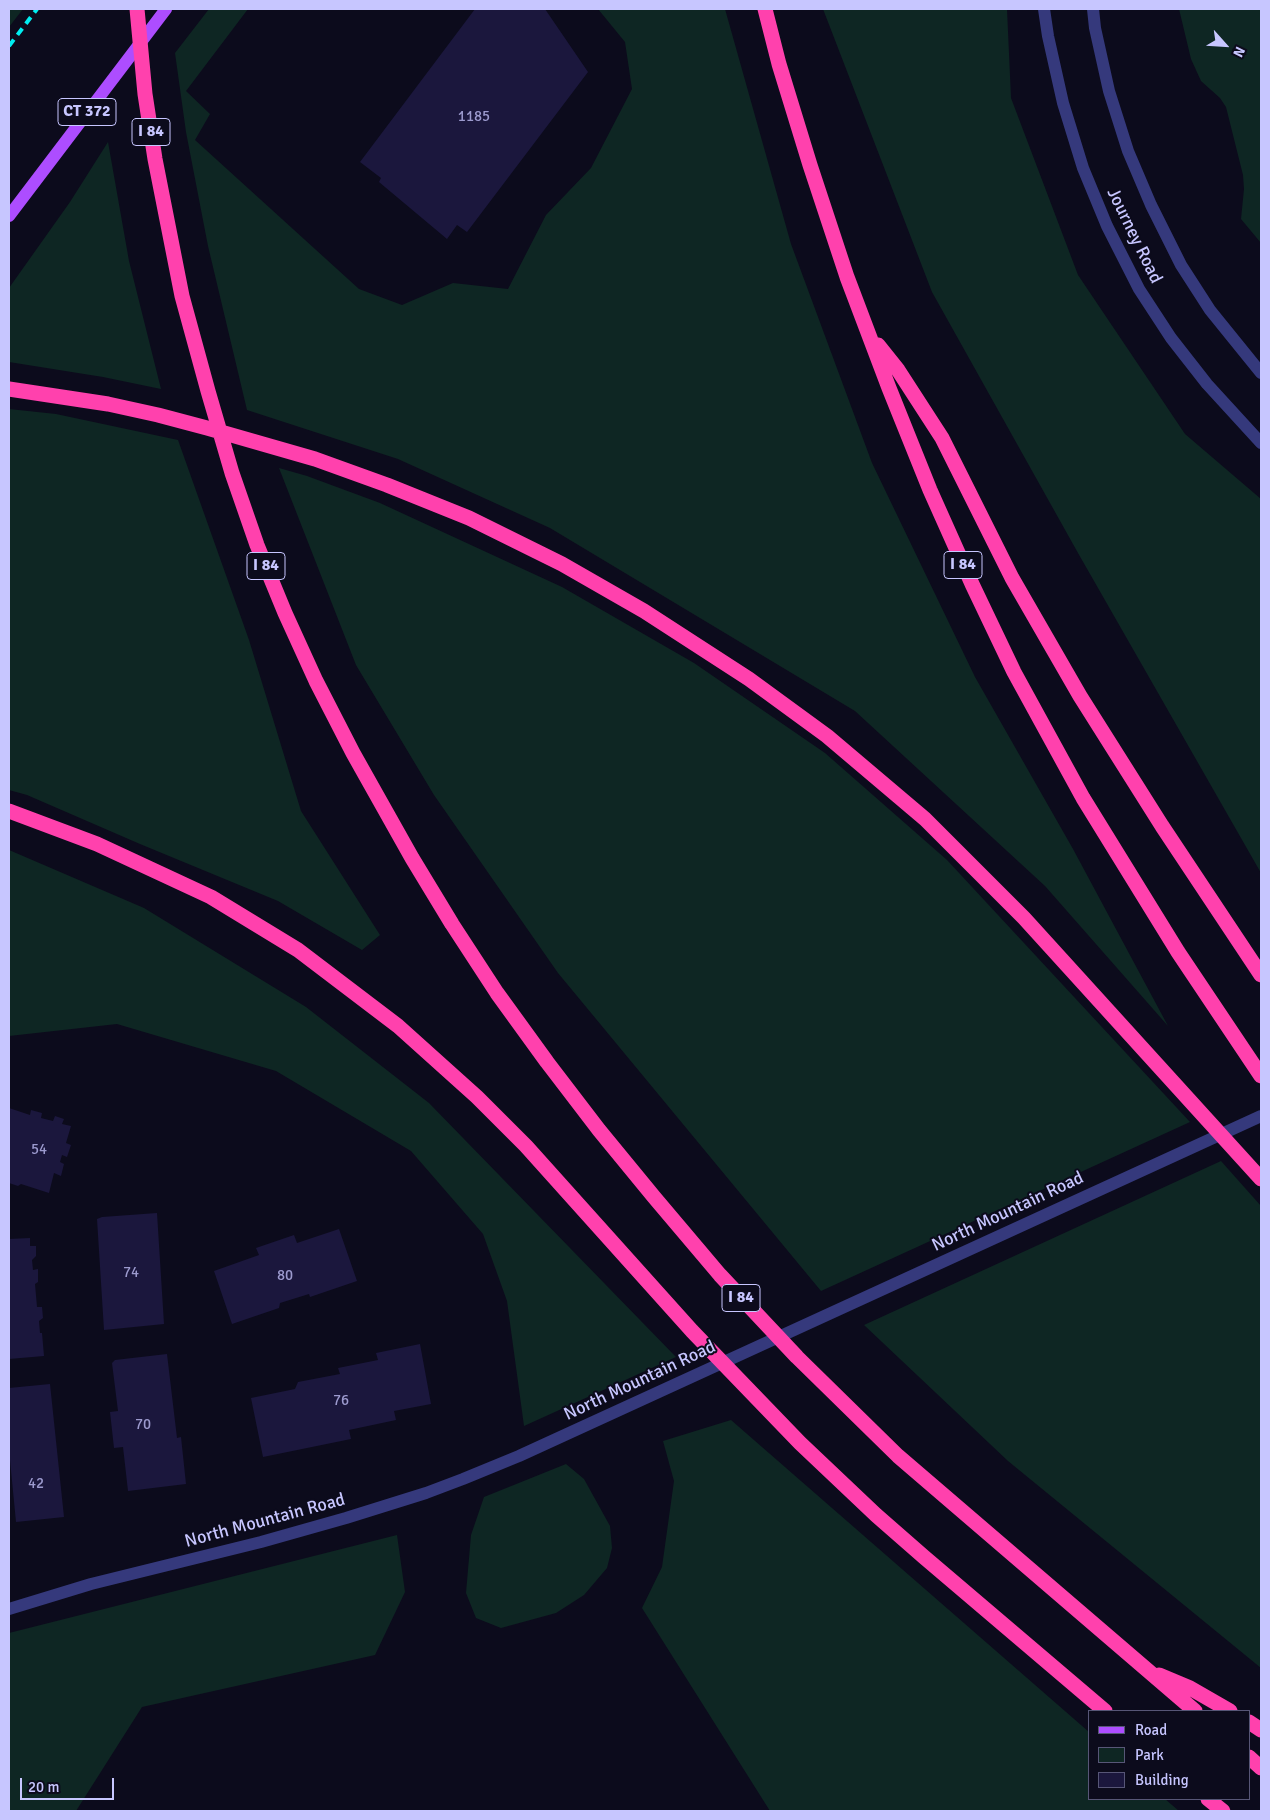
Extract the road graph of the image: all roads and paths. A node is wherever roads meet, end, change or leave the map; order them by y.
1 (137, 9) edge
2 (166, 9) edge
3 (765, 9) edge
4 (1044, 9) edge
5 (1093, 9) edge
6 (9, 216) edge
7 (868, 332) junction
8 (1261, 372) edge
9 (9, 389) edge
10 (1261, 443) edge
11 (9, 811) edge
12 (1261, 975) edge
13 (1261, 1076) edge
14 (1261, 1116) edge
15 (1261, 1179) edge
16 (9, 1609) edge
17 (1146, 1670) junction
18 (1104, 1710) edge
19 (1194, 1710) edge
20 (1228, 1710) edge
21 (1250, 1723) edge
22 (1261, 1730) edge
23 (1250, 1758) edge
24 (1261, 1768) edge
25 (1209, 1800) edge
26 (1223, 1811) edge

1 - 17 highway, I 84
2 - 6 main road, CT 372
3 - 7 highway, I 84
4 - 10 street, Journey Road
5 - 8 street, Journey Road
7 - 12 highway
7 - 13 highway, I 84
9 - 15 highway
11 - 18 highway
14 - 16 street, North Mountain Road
17 - 19 highway, I 84
17 - 20 highway
21 - 22 highway
23 - 24 highway
25 - 26 highway

